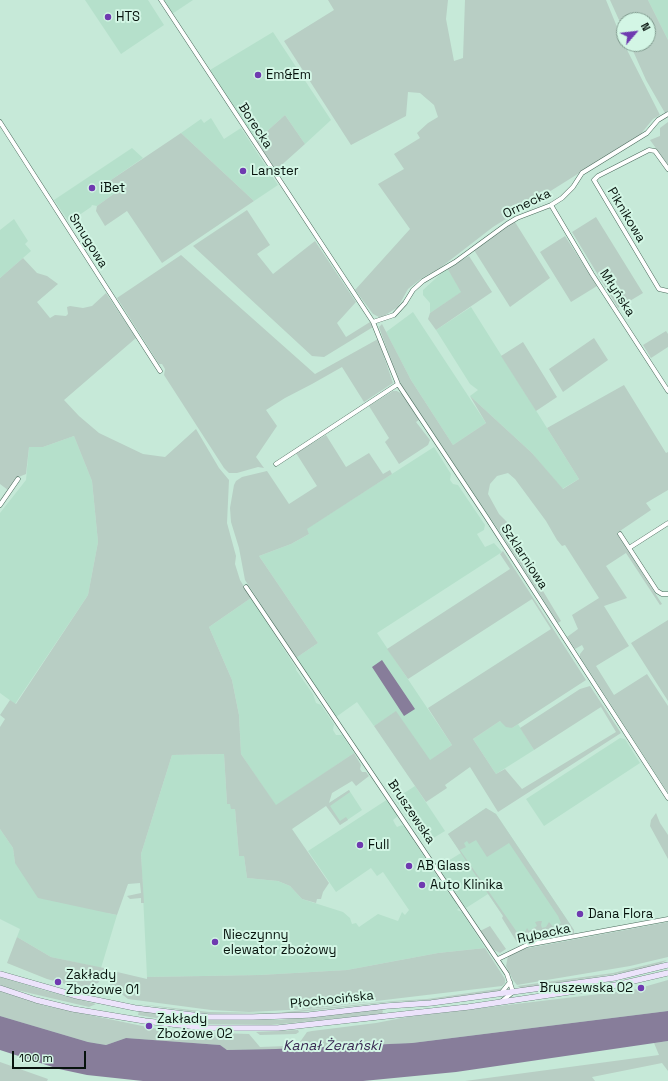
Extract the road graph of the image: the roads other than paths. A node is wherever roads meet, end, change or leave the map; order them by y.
1 (161, 0) edge
2 (668, 114) edge
3 (0, 122) edge
4 (668, 170) edge
5 (551, 205) junction
6 (668, 291) edge
7 (373, 322) junction
8 (160, 371) dead end
9 (398, 384) junction
10 (668, 392) edge
11 (276, 464) dead end
12 (18, 479) dead end
13 (0, 505) edge
14 (668, 523) edge
15 (620, 534) dead end
16 (629, 548) junction
17 (246, 587) dead end
18 (668, 594) edge
19 (668, 798) edge
20 (668, 919) edge
21 (498, 959) junction
22 (668, 965) edge
23 (668, 973) edge
24 (0, 974) edge
25 (510, 982) junction
26 (0, 988) edge
27 (513, 992) junction
28 (499, 994) junction
29 (500, 1002) junction
30 (387, 1006) junction
31 (388, 1016) junction

1 - 7 street, Borecka
2 - 5 street, Ornecka
3 - 8 street, Smugowa
4 - 6 street, Piknikowa
5 - 7 street, Ornecka
5 - 10 street, Młyńska
7 - 9 street, Szklarniowa
9 - 11 street
9 - 19 street, Szklarniowa
12 - 13 street
14 - 16 street
15 - 16 street
16 - 18 street
17 - 21 street, Bruszewska
20 - 21 street, Rybacka
21 - 25 street, Bruszewska
22 - 27 main road, Płochocińska
23 - 29 main road, Płochocińska
24 - 30 main road, Płochocińska
25 - 27 street, Bruszewska
25 - 28 street
26 - 31 main road, Płochocińska
27 - 28 main road, Płochocińska
27 - 29 street
28 - 30 main road, Płochocińska
29 - 31 main road, Płochocińska
30 - 31 street

